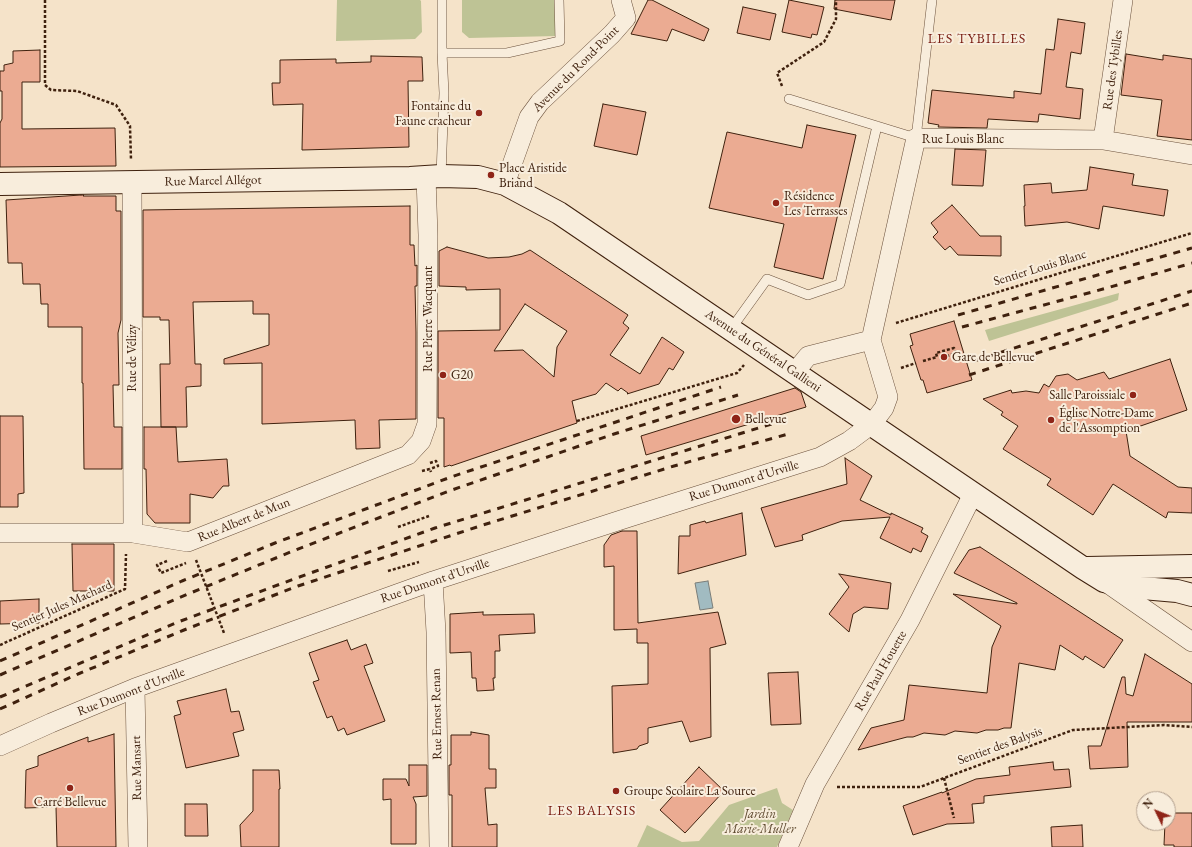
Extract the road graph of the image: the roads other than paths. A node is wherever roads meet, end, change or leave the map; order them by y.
1 (442, 0) edge
2 (559, 0) edge
3 (638, 0) edge
4 (932, 0) edge
5 (1123, 0) edge
6 (624, 9) edge
7 (442, 53) junction
8 (789, 99) road end
9 (877, 126) junction
10 (916, 138) junction
11 (1103, 140) junction
12 (1192, 155) edge
13 (434, 176) junction
14 (132, 183) junction
15 (0, 184) edge
16 (505, 184) junction
17 (731, 330) junction
18 (871, 340) junction
19 (795, 372) junction
20 (872, 424) junction
21 (408, 455) joint
22 (973, 494) junction
23 (0, 533) edge
24 (133, 533) junction
25 (1192, 566) edge
26 (1083, 568) junction
27 (433, 580) junction
28 (1104, 581) junction
29 (1192, 595) edge
30 (1192, 642) edge
31 (135, 688) junction
32 (0, 746) edge
33 (138, 847) edge
34 (439, 847) edge
35 (788, 847) edge

1 - 7 lane
2 - 7 lane
3 - 6 street, Avenue du Rond-Point
4 - 10 lane
5 - 11 street, Rue des Tybilles
6 - 16 street, Avenue du Rond-Point
7 - 13 lane
8 - 9 lane
9 - 10 lane
9 - 17 lane
10 - 11 street, Rue Louis Blanc
10 - 18 street, Rue Louis Blanc
11 - 12 street, Rue Louis Blanc
13 - 14 main road, Rue Marcel Allégot
13 - 16 main road, Avenue du Général Gallieni
13 - 21 street, Rue Pierre Wacquant
14 - 15 main road, Rue Marcel Allégot
14 - 24 street, Rue de Vélizy
16 - 17 main road, Avenue du Général Gallieni
17 - 19 main road, Avenue du Général Gallieni
18 - 19 street
18 - 20 street, Rue Louis Blanc
19 - 20 main road, Avenue du Général Gallieni
20 - 22 main road, Avenue du Général Gallieni
20 - 27 street, Rue Dumont d'Urville
21 - 24 street, Rue Albert de Mun
22 - 26 main road, Avenue du Général Gallieni
22 - 35 street, Rue Paul Houette
23 - 24 street, Rue Albert de Mun
25 - 26 main road
26 - 28 main road, Avenue du Général Gallieni
27 - 31 street, Rue Dumont d'Urville
27 - 34 street, Rue Ernest Renan
28 - 29 main road, Avenue du Général Gallieni
28 - 30 street, Avenue du Général Gallieni
31 - 32 street, Rue Dumont d'Urville
31 - 33 street, Rue Mansart

